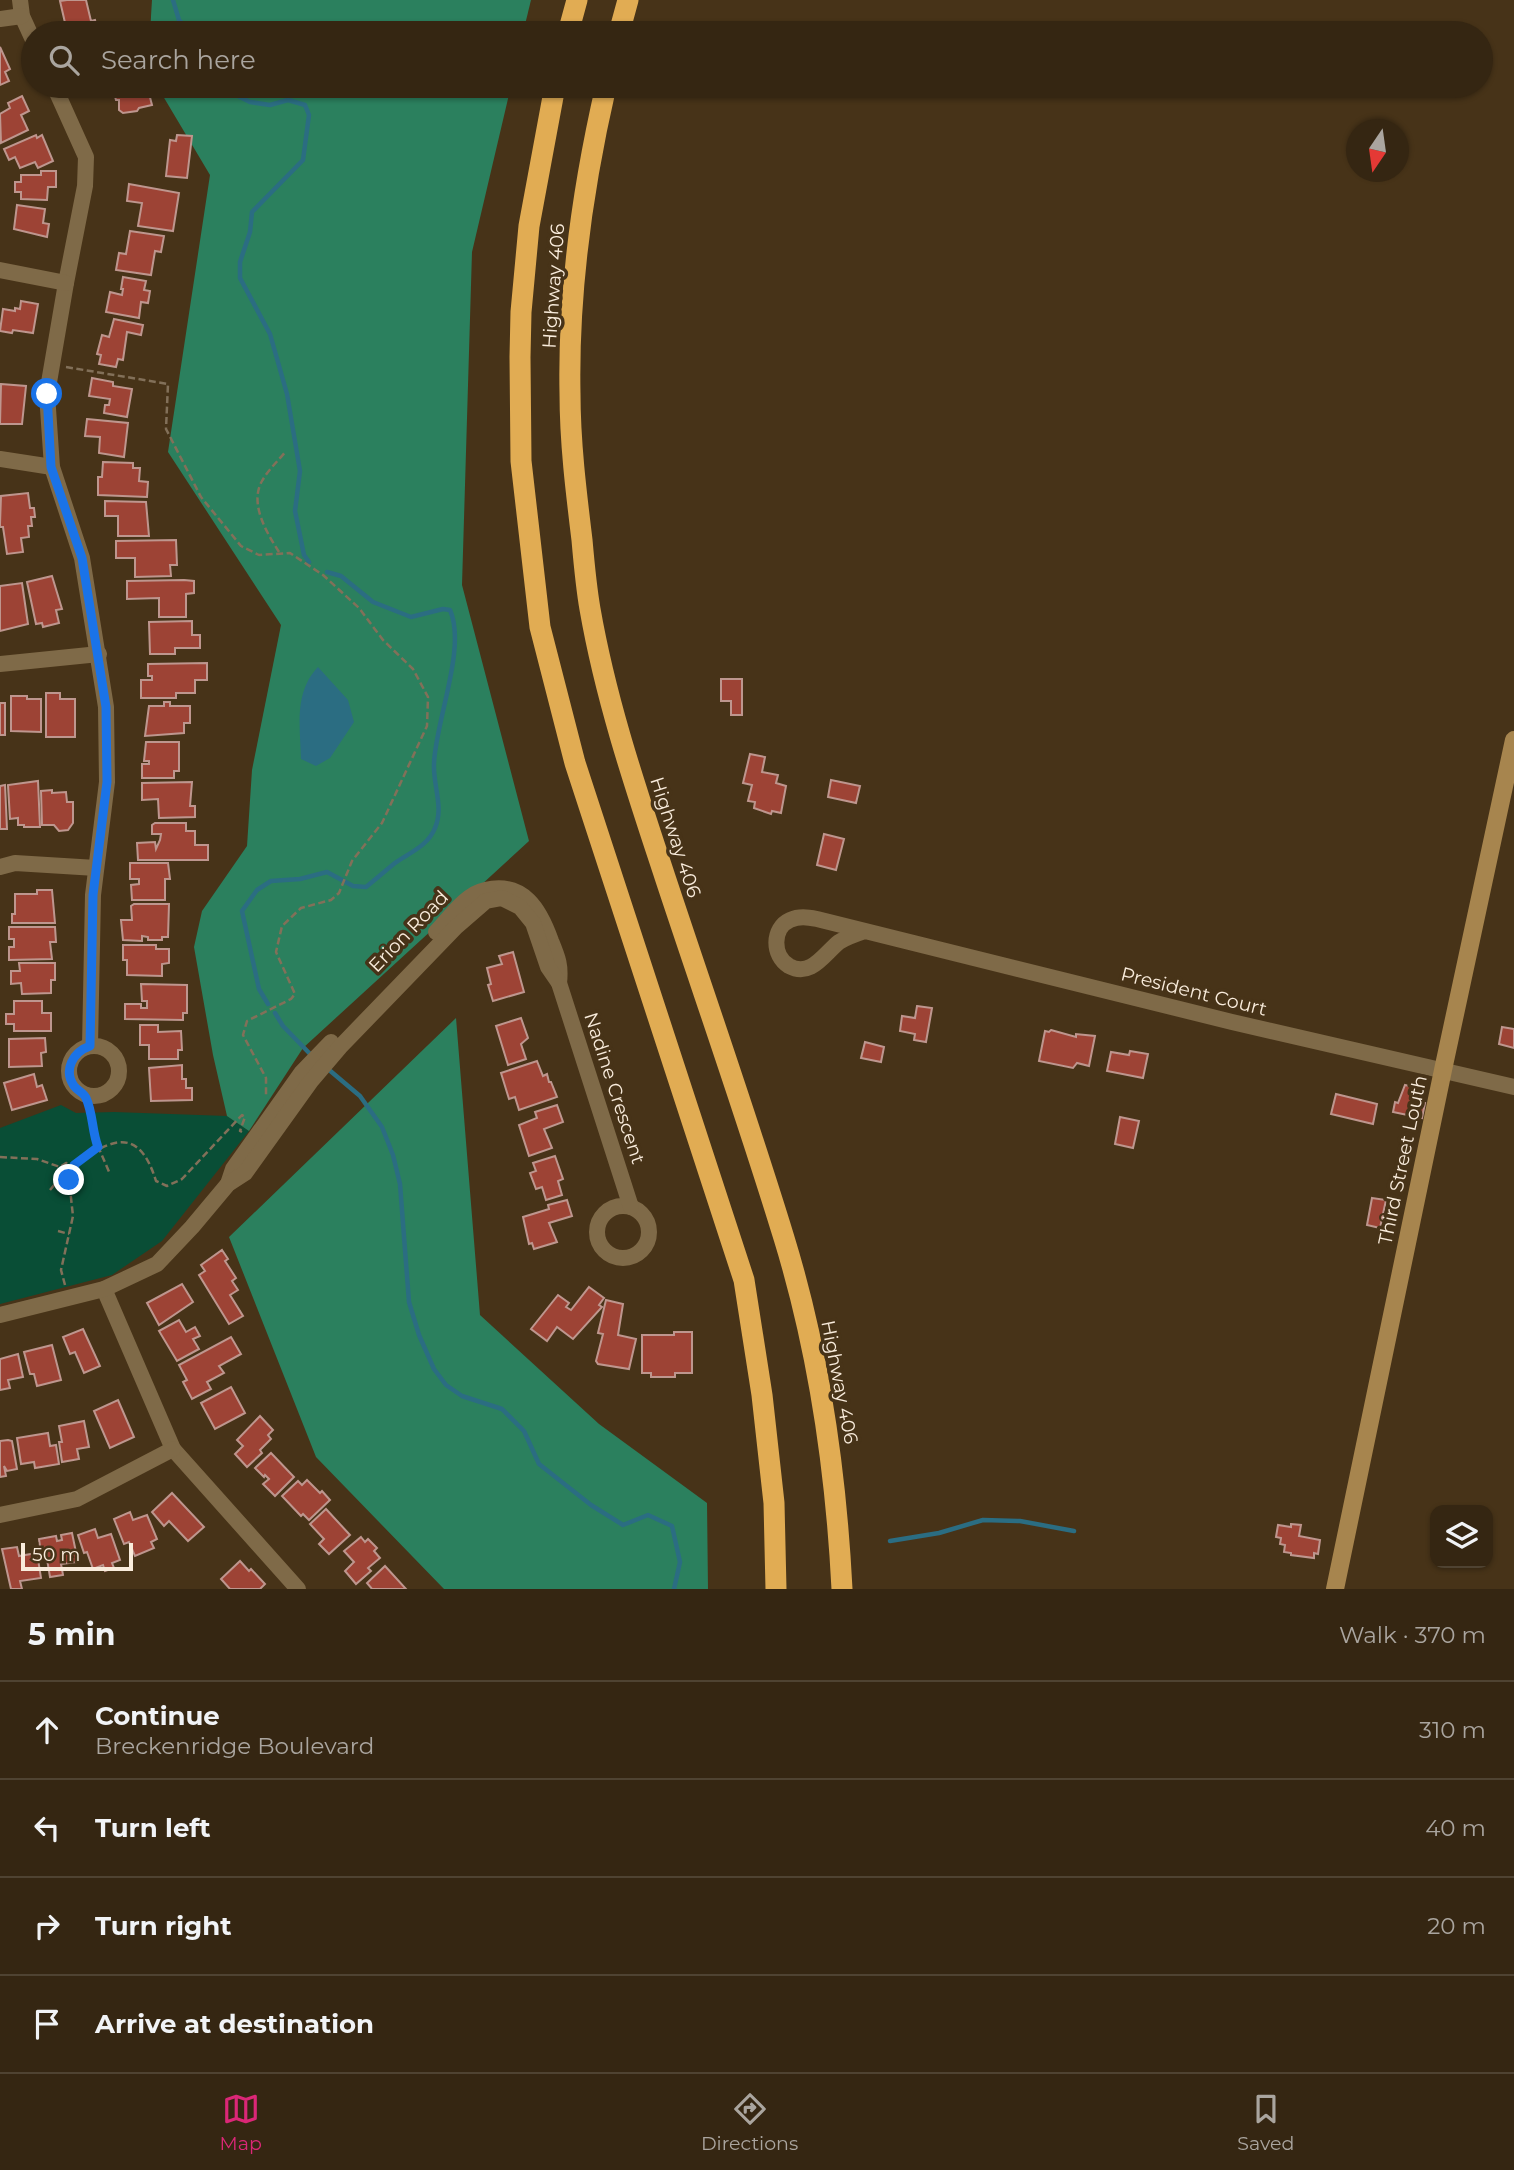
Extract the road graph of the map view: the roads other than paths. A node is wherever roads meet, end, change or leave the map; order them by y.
1 (577, 0) edge
2 (628, 0) edge
3 (21, 8) edge
4 (0, 19) edge
5 (571, 21) edge
6 (622, 21) edge
7 (59, 98) edge
8 (553, 98) edge
9 (604, 98) edge
10 (0, 270) edge
11 (65, 283) junction
12 (0, 459) edge
13 (51, 467) junction
14 (99, 654) junction
15 (0, 664) edge
16 (1514, 740) edge
17 (0, 867) edge
18 (96, 868) junction
19 (865, 931) junction
20 (559, 983) joint
21 (90, 1046) junction
22 (1443, 1070) junction
23 (1514, 1087) edge
24 (631, 1207) dead end
25 (104, 1289) junction
26 (0, 1315) edge
27 (173, 1449) junction
28 (0, 1515) edge
29 (298, 1589) edge
30 (776, 1589) edge
31 (842, 1589) edge
32 (1335, 1589) edge

1 - 5 highway
2 - 6 highway
3 - 4 street
7 - 11 street
8 - 30 highway, Highway 406
9 - 31 highway, Highway 406
10 - 11 street
11 - 13 street
12 - 13 street
13 - 14 street
14 - 15 street
14 - 18 street
16 - 22 street, Third Street Louth
17 - 18 street
18 - 21 street
19 - 19 street, President Court
19 - 22 street, President Court
20 - 24 street, Nadine Crescent
20 - 25 street, Erion Road
21 - 21 street
22 - 23 street, President Court
22 - 32 street, Third Street Louth
25 - 26 street, Erion Road
25 - 27 street
27 - 28 street
27 - 29 street

